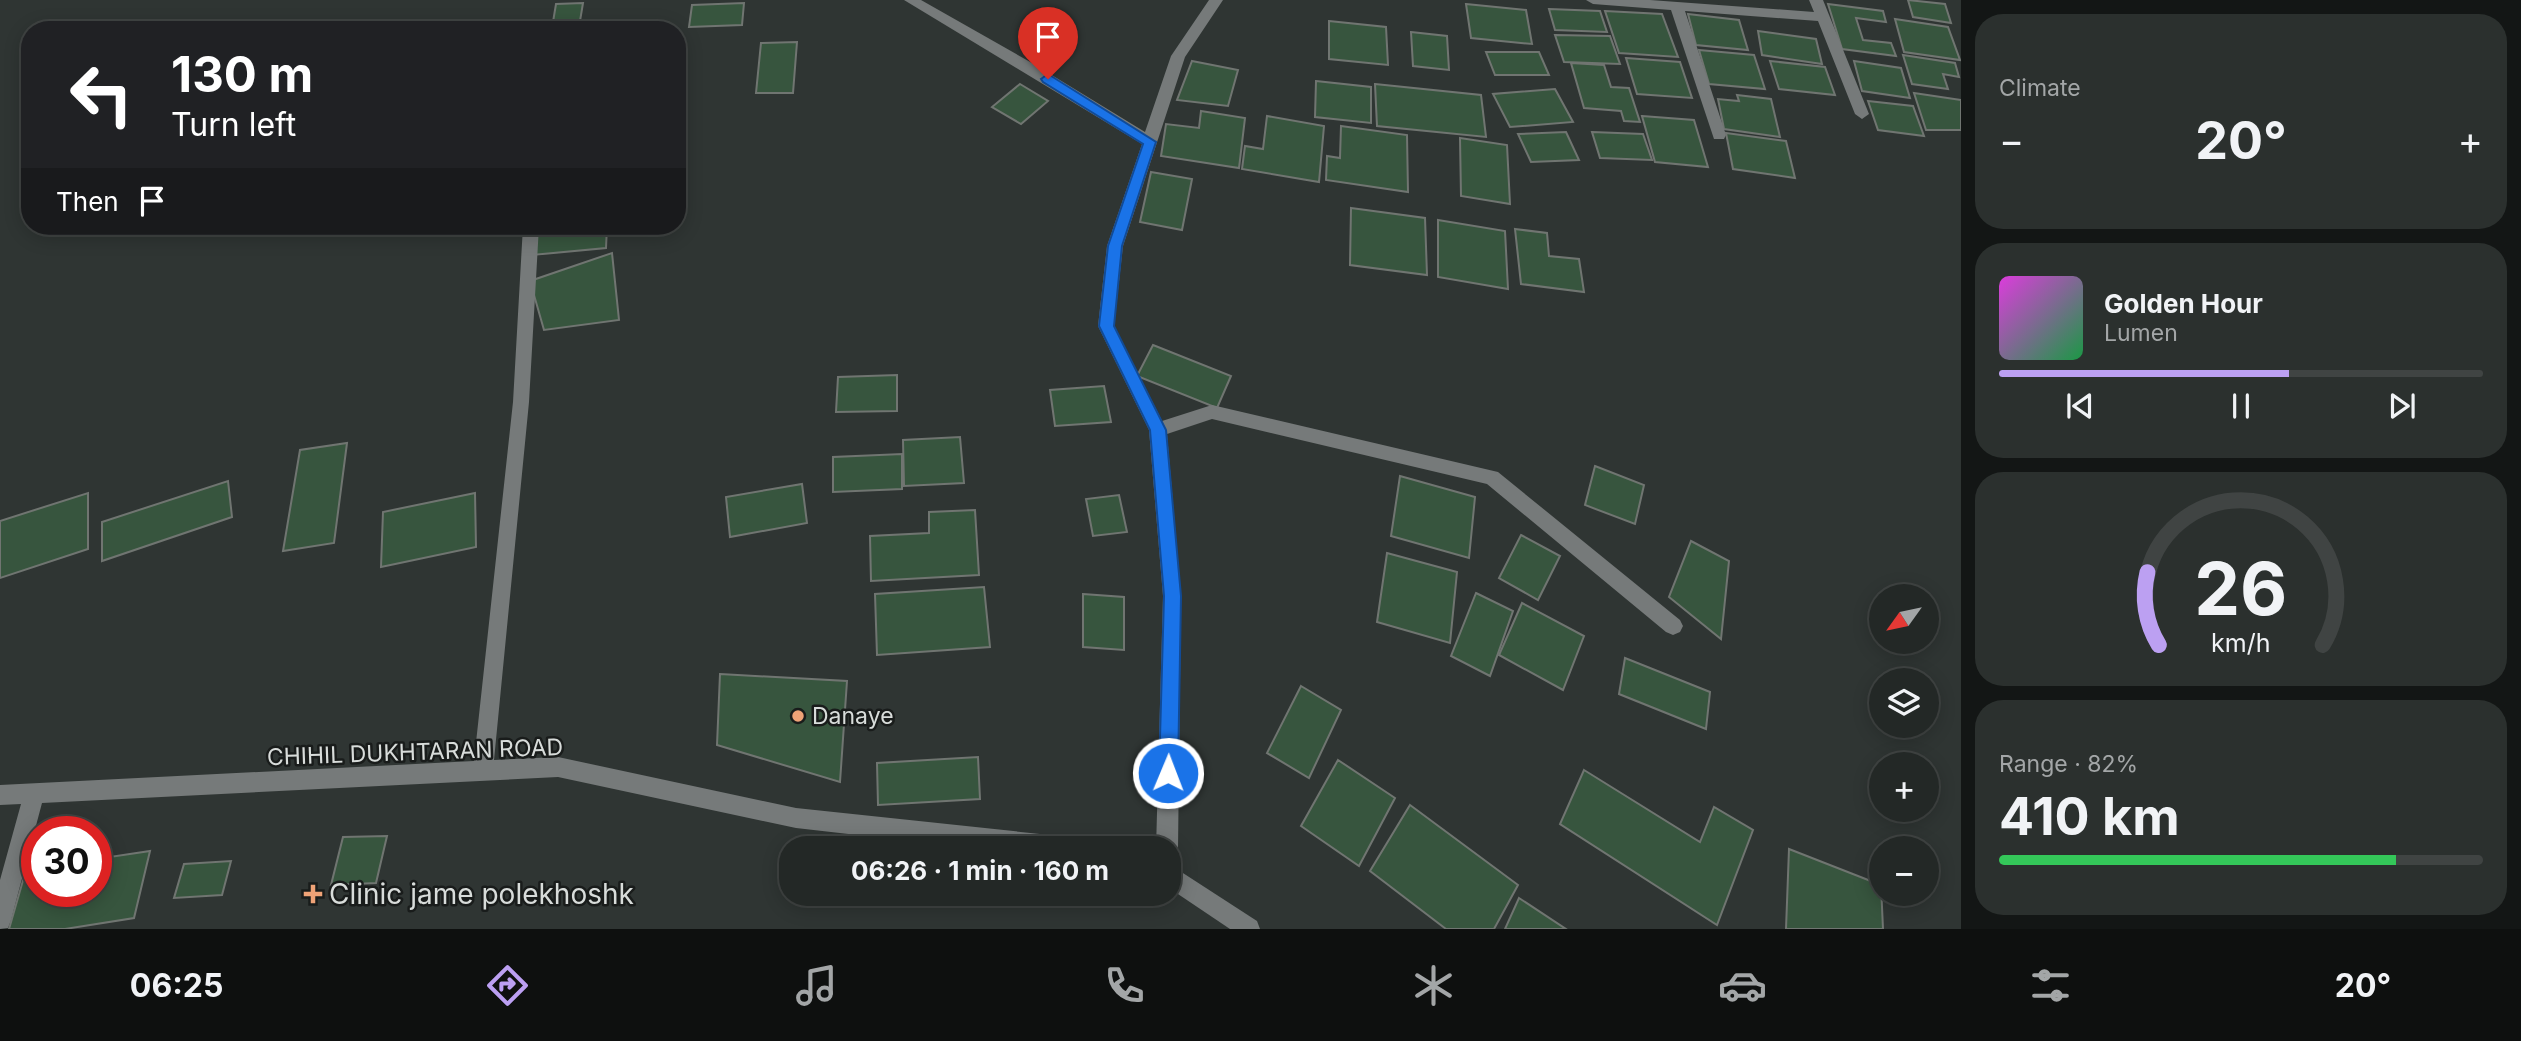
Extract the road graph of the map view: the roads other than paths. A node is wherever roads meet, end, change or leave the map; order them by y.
1 (911, 0) edge
2 (1216, 0) edge
3 (1593, 0) edge
4 (1816, 0) edge
5 (1677, 7) junction
6 (1821, 17) junction
7 (1862, 114) dead end
8 (1719, 135) dead end
9 (1150, 142) junction
10 (530, 235) edge
11 (1158, 430) junction
12 (1673, 626) dead end
13 (483, 771) junction
14 (34, 794) junction
15 (0, 795) edge
16 (960, 836) edge
17 (1167, 836) edge
18 (1181, 883) edge
19 (0, 919) edge
20 (1249, 929) edge

1 - 9 street
2 - 9 street
3 - 5 street
4 - 6 street
5 - 6 street
5 - 8 street
6 - 7 street
9 - 11 street
10 - 13 street
11 - 12 street
11 - 17 street
13 - 14 street, CHIHIL DUKHTARAN ROAD
13 - 16 street, CHIHIL DUKHTARAN ROAD
14 - 15 street, CHIHIL DUKHTARAN ROAD
14 - 19 street
18 - 20 street

